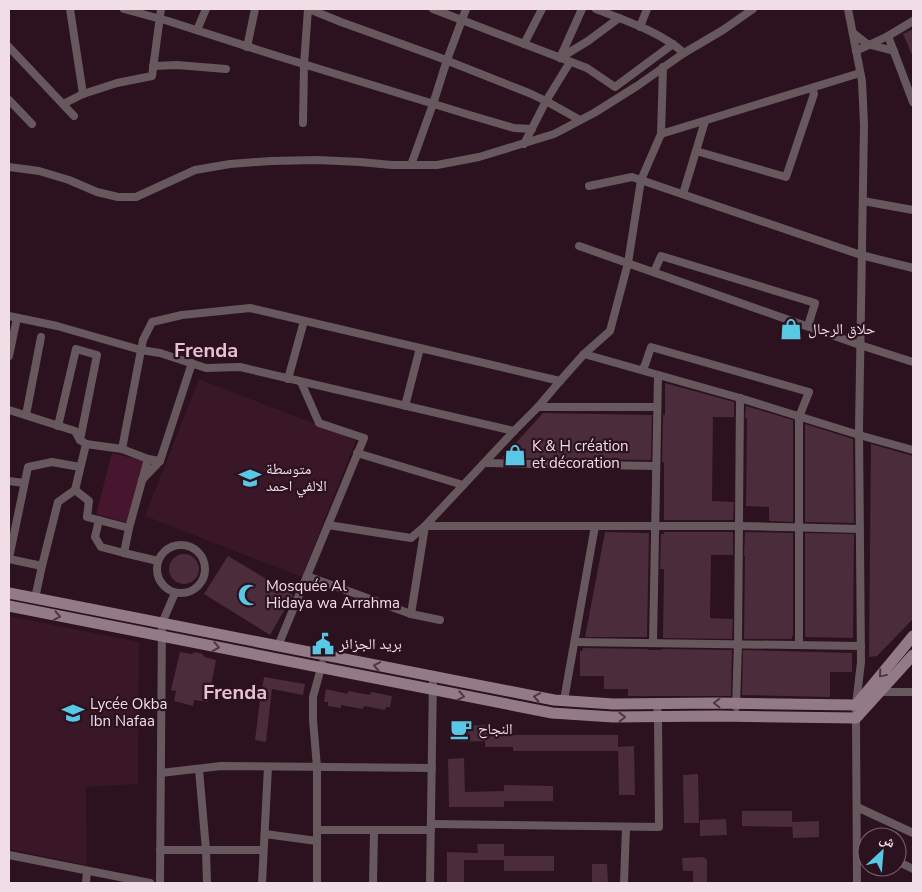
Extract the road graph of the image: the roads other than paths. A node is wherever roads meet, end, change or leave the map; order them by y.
1 (70, 9) edge
2 (124, 9) edge
3 (161, 9) edge
4 (206, 9) edge
5 (255, 9) edge
6 (308, 9) edge
7 (433, 9) edge
8 (466, 9) edge
9 (542, 9) edge
10 (582, 9) edge
11 (596, 9) edge
12 (647, 9) edge
13 (753, 9) edge
14 (848, 9) edge
15 (620, 18) junction
16 (160, 19) junction
17 (463, 20) junction
18 (913, 21) edge
19 (640, 28) junction
20 (197, 30) junction
21 (853, 33) junction
22 (888, 36) junction
23 (524, 44) junction
24 (674, 44) junction
25 (870, 44) junction
26 (9, 46) edge
27 (247, 46) junction
28 (856, 51) junction
29 (894, 51) junction
30 (684, 53) junction
31 (560, 58) junction
32 (447, 60) junction
33 (570, 62) junction
34 (304, 64) junction
35 (154, 66) junction
36 (663, 67) junction
37 (226, 69) dead end
38 (860, 73) junction
39 (812, 88) junction
40 (83, 94) junction
41 (9, 100) edge
42 (546, 101) junction
43 (913, 102) edge
44 (63, 104) junction
45 (433, 104) junction
46 (74, 116) dead end
47 (580, 120) junction
48 (705, 120) junction
49 (303, 123) dead end
50 (32, 124) dead end
51 (532, 128) junction
52 (661, 134) junction
53 (524, 144) junction
54 (696, 151) junction
55 (411, 165) junction
56 (9, 167) edge
57 (641, 180) junction
58 (589, 186) dead end
59 (683, 194) junction
60 (863, 201) junction
61 (913, 210) edge
62 (579, 246) dead end
63 (861, 255) junction
64 (628, 263) junction
65 (913, 268) edge
66 (654, 272) junction
67 (13, 317) edge
68 (304, 321) junction
69 (808, 326) junction
70 (41, 337) dead end
71 (860, 345) junction
72 (420, 348) junction
73 (142, 350) junction
74 (584, 354) junction
75 (9, 356) edge
76 (913, 362) edge
77 (192, 363) junction
78 (642, 370) junction
79 (658, 375) junction
80 (288, 379) junction
81 (560, 381) junction
82 (301, 382) junction
83 (740, 398) junction
84 (405, 406) junction
85 (538, 407) junction
86 (658, 407) junction
87 (9, 410) edge
88 (26, 416) junction
89 (799, 417) junction
90 (58, 426) junction
91 (514, 431) junction
92 (859, 435) junction
93 (83, 442) junction
94 (122, 449) junction
95 (913, 450) edge
96 (357, 453) junction
97 (148, 458) junction
98 (160, 461) junction
99 (485, 463) junction
100 (656, 466) junction
101 (80, 467) junction
102 (9, 480) edge
103 (142, 480) junction
104 (24, 483) junction
105 (463, 486) junction
106 (75, 490) junction
107 (98, 520) junction
108 (328, 525) junction
109 (425, 526) junction
110 (595, 526) junction
111 (655, 526) junction
112 (739, 526) junction
113 (800, 527) junction
114 (129, 528) junction
115 (860, 529) junction
116 (124, 554) junction
117 (9, 558) edge
118 (158, 562) junction
119 (42, 566) junction
120 (307, 576) junction
121 (9, 593) edge
122 (176, 593) junction
123 (35, 598) junction
124 (9, 606) edge
125 (411, 614) junction
126 (440, 620) dead end
127 (162, 623) junction
128 (913, 636) edge
129 (162, 637) junction
130 (575, 642) junction
131 (653, 643) junction
132 (738, 644) junction
133 (799, 645) junction
134 (278, 646) junction
135 (861, 646) junction
136 (324, 655) junction
137 (913, 655) edge
138 (320, 668) junction
139 (433, 677) junction
140 (432, 690) junction
141 (880, 692) junction
142 (913, 692) edge
143 (564, 700) junction
144 (657, 703) junction
145 (736, 703) junction
146 (856, 705) junction
147 (736, 716) junction
148 (658, 717) junction
149 (856, 718) junction
150 (268, 766) junction
151 (317, 767) junction
152 (432, 768) junction
153 (199, 769) junction
154 (161, 773) junction
155 (857, 807) junction
156 (431, 827) junction
157 (626, 827) junction
158 (857, 827) edge
159 (317, 830) junction
160 (374, 830) junction
161 (913, 833) edge
162 (264, 834) junction
163 (318, 841) junction
164 (160, 850) junction
165 (206, 850) junction
166 (263, 850) junction
167 (9, 854) edge
168 (87, 870) junction
169 (86, 883) edge
170 (150, 883) edge
171 (160, 883) edge
172 (208, 883) edge
173 (262, 883) edge
174 (317, 883) edge
175 (373, 883) edge
176 (430, 883) edge
177 (624, 883) edge

1 - 40 street
2 - 16 street
3 - 16 street
4 - 20 street
5 - 27 street
6 - 32 street
6 - 34 street
7 - 17 street
8 - 17 street
9 - 23 street
10 - 31 street
11 - 15 street
12 - 19 street
13 - 30 street
14 - 21 street
15 - 19 street
15 - 31 street
16 - 20 street
16 - 35 street
17 - 23 street
17 - 32 street
18 - 22 street
19 - 24 street
20 - 27 street
21 - 25 street
21 - 28 street
22 - 25 street
22 - 29 street
23 - 31 street
24 - 30 street
24 - 33 street
25 - 28 street
25 - 29 street
26 - 44 street
27 - 34 street
28 - 38 street
29 - 43 street
30 - 36 street
31 - 33 street
32 - 42 street
32 - 45 street
33 - 42 street
34 - 45 street
34 - 49 street
35 - 37 street
35 - 40 street
36 - 47 street
36 - 52 street
38 - 39 street
38 - 60 street
39 - 48 street
39 - 54 street
40 - 44 street
41 - 50 street
42 - 47 street
42 - 51 street
44 - 46 street
45 - 51 street
45 - 55 street
47 - 53 street
48 - 52 street
48 - 54 street
51 - 53 street
52 - 57 street
53 - 55 street
54 - 59 street
55 - 56 street
57 - 58 street
57 - 59 street
57 - 64 street
59 - 63 street
60 - 61 street
60 - 63 street
62 - 64 street
63 - 65 street
63 - 71 street
64 - 66 street
64 - 74 street
66 - 69 street
66 - 69 street
67 - 73 street
67 - 75 street
68 - 72 street
68 - 73 street
68 - 80 street
69 - 71 street
70 - 88 street
71 - 76 street
71 - 92 street
72 - 81 street
72 - 84 street
73 - 77 street
73 - 94 street
74 - 78 street
74 - 81 street
77 - 80 street
77 - 98 street
78 - 79 street
78 - 89 street
79 - 83 street
79 - 86 street
80 - 82 street
81 - 85 street
82 - 84 street
82 - 96 street
83 - 89 street
83 - 112 street
84 - 91 street
85 - 86 street
85 - 91 street
86 - 100 street
87 - 88 street
88 - 90 street
89 - 92 street
89 - 113 street
90 - 93 street
90 - 93 street
91 - 99 street
92 - 95 street
92 - 115 street
93 - 94 street
93 - 101 street
94 - 97 street
96 - 105 street
96 - 108 street
97 - 98 street
97 - 103 street
98 - 103 street
99 - 100 street
99 - 105 street
100 - 111 street
101 - 104 street
101 - 106 street
102 - 104 street
103 - 114 street
104 - 117 street
105 - 109 street
106 - 107 street
106 - 119 street
107 - 114 street
107 - 116 street
108 - 109 street
108 - 120 street
109 - 110 street
109 - 125 street
110 - 111 street
110 - 130 street
111 - 112 street
111 - 131 street
112 - 113 street
112 - 132 street
113 - 115 street
113 - 133 street
114 - 116 street
115 - 135 street
116 - 118 street
117 - 119 street
118 - 122 street
118 - 122 street
119 - 123 street
120 - 125 street
120 - 134 street
121 - 123 street
122 - 127 street
123 - 127 street
124 -> 129 street
125 - 126 street
127 - 129 street
127 - 134 street
128 -> 146 street
129 -> 138 street
129 - 154 street
130 - 131 street
130 - 143 street
131 - 132 street
132 - 133 street
132 - 145 street
133 - 135 street
134 - 136 street
135 - 146 street
136 - 138 street
139 -> 136 street
137 - 141 street
138 - 140 street
138 - 151 street
139 - 140 street
143 -> 139 street
140 -> 148 street
140 - 152 street
141 - 142 street
141 - 149 street
143 - 144 street
145 -> 144 street
144 - 148 street
145 - 146 street
145 - 147 street
146 - 149 street
147 - 148 street
147 - 149 street
148 - 157 street
149 - 155 street
150 - 151 street
150 - 153 street
150 - 162 street
151 - 152 street
151 - 159 street
152 - 156 street
153 - 154 street
153 - 165 street
154 - 164 street
155 - 158 street
155 - 161 street
156 - 157 street
156 - 160 street
156 - 176 street
157 - 177 street
159 - 160 street
159 - 163 street
160 - 175 street
162 - 163 street
162 - 166 street
163 - 174 street
164 - 165 street
164 - 171 street
165 - 166 street
165 - 172 street
166 - 173 street
167 - 168 street
168 - 169 street
168 - 170 street

